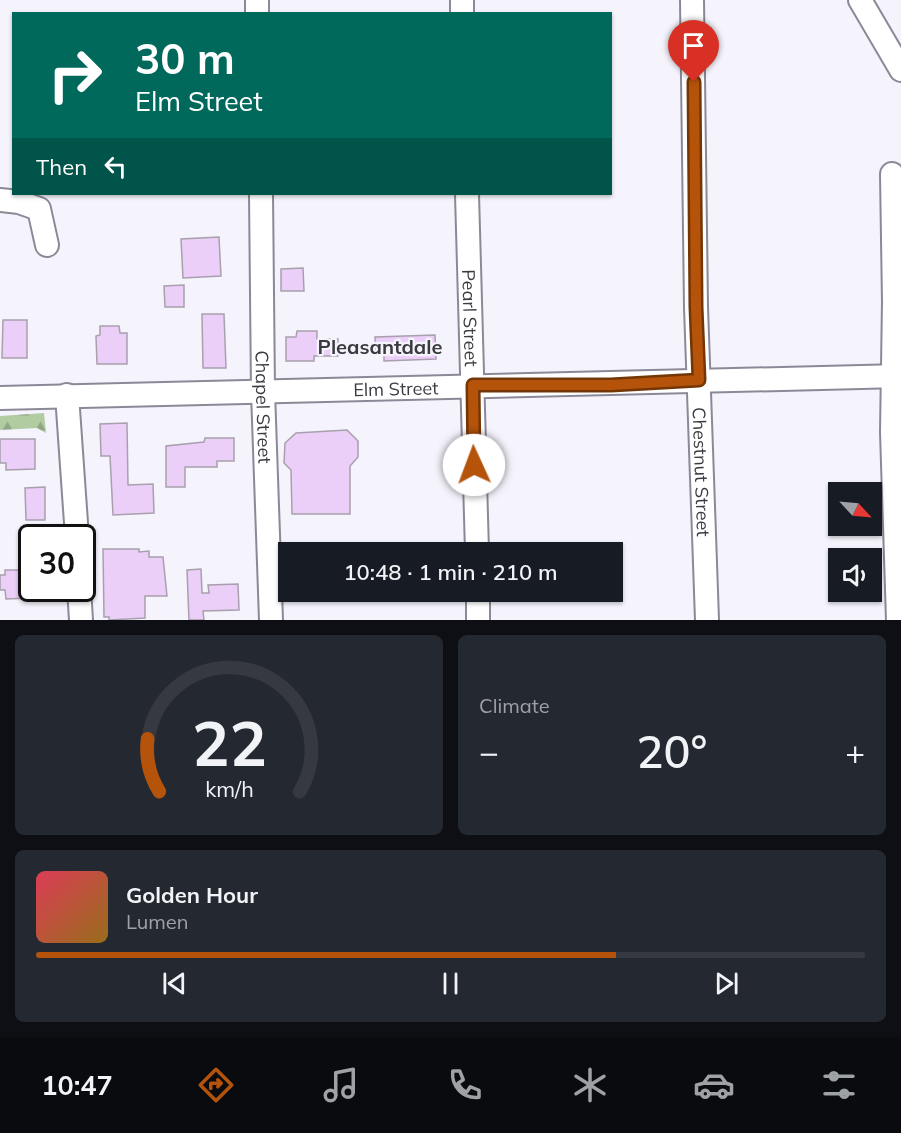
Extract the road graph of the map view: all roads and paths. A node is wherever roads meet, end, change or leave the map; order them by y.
1 (692, 0) edge
2 (860, 0) edge
3 (901, 70) edge
4 (892, 174) dead end
5 (261, 195) edge
6 (467, 195) edge
7 (0, 200) edge
8 (47, 245) dead end
9 (897, 376) edge
10 (699, 380) junction
11 (473, 385) junction
12 (263, 392) junction
13 (67, 395) junction
14 (0, 398) edge
15 (76, 524) edge
16 (477, 542) edge
17 (80, 602) edge
18 (477, 602) edge
19 (81, 620) edge
20 (271, 620) edge
21 (478, 620) edge
22 (707, 620) edge
23 (898, 620) edge

1 - 10 street, Chestnut Street
2 - 3 street
4 - 9 street
5 - 12 street, Chapel Street
6 - 11 street, Pearl Street
7 - 8 street
9 - 10 street, Elm Street
9 - 23 street
10 - 11 street, Elm Street
10 - 22 street, Chestnut Street
11 - 12 street, Elm Street
11 - 16 street, Pearl Street
12 - 13 street, Elm Street
12 - 20 street, Chapel Street
13 - 14 street, Elm Street
13 - 15 street
17 - 19 street
18 - 21 street

